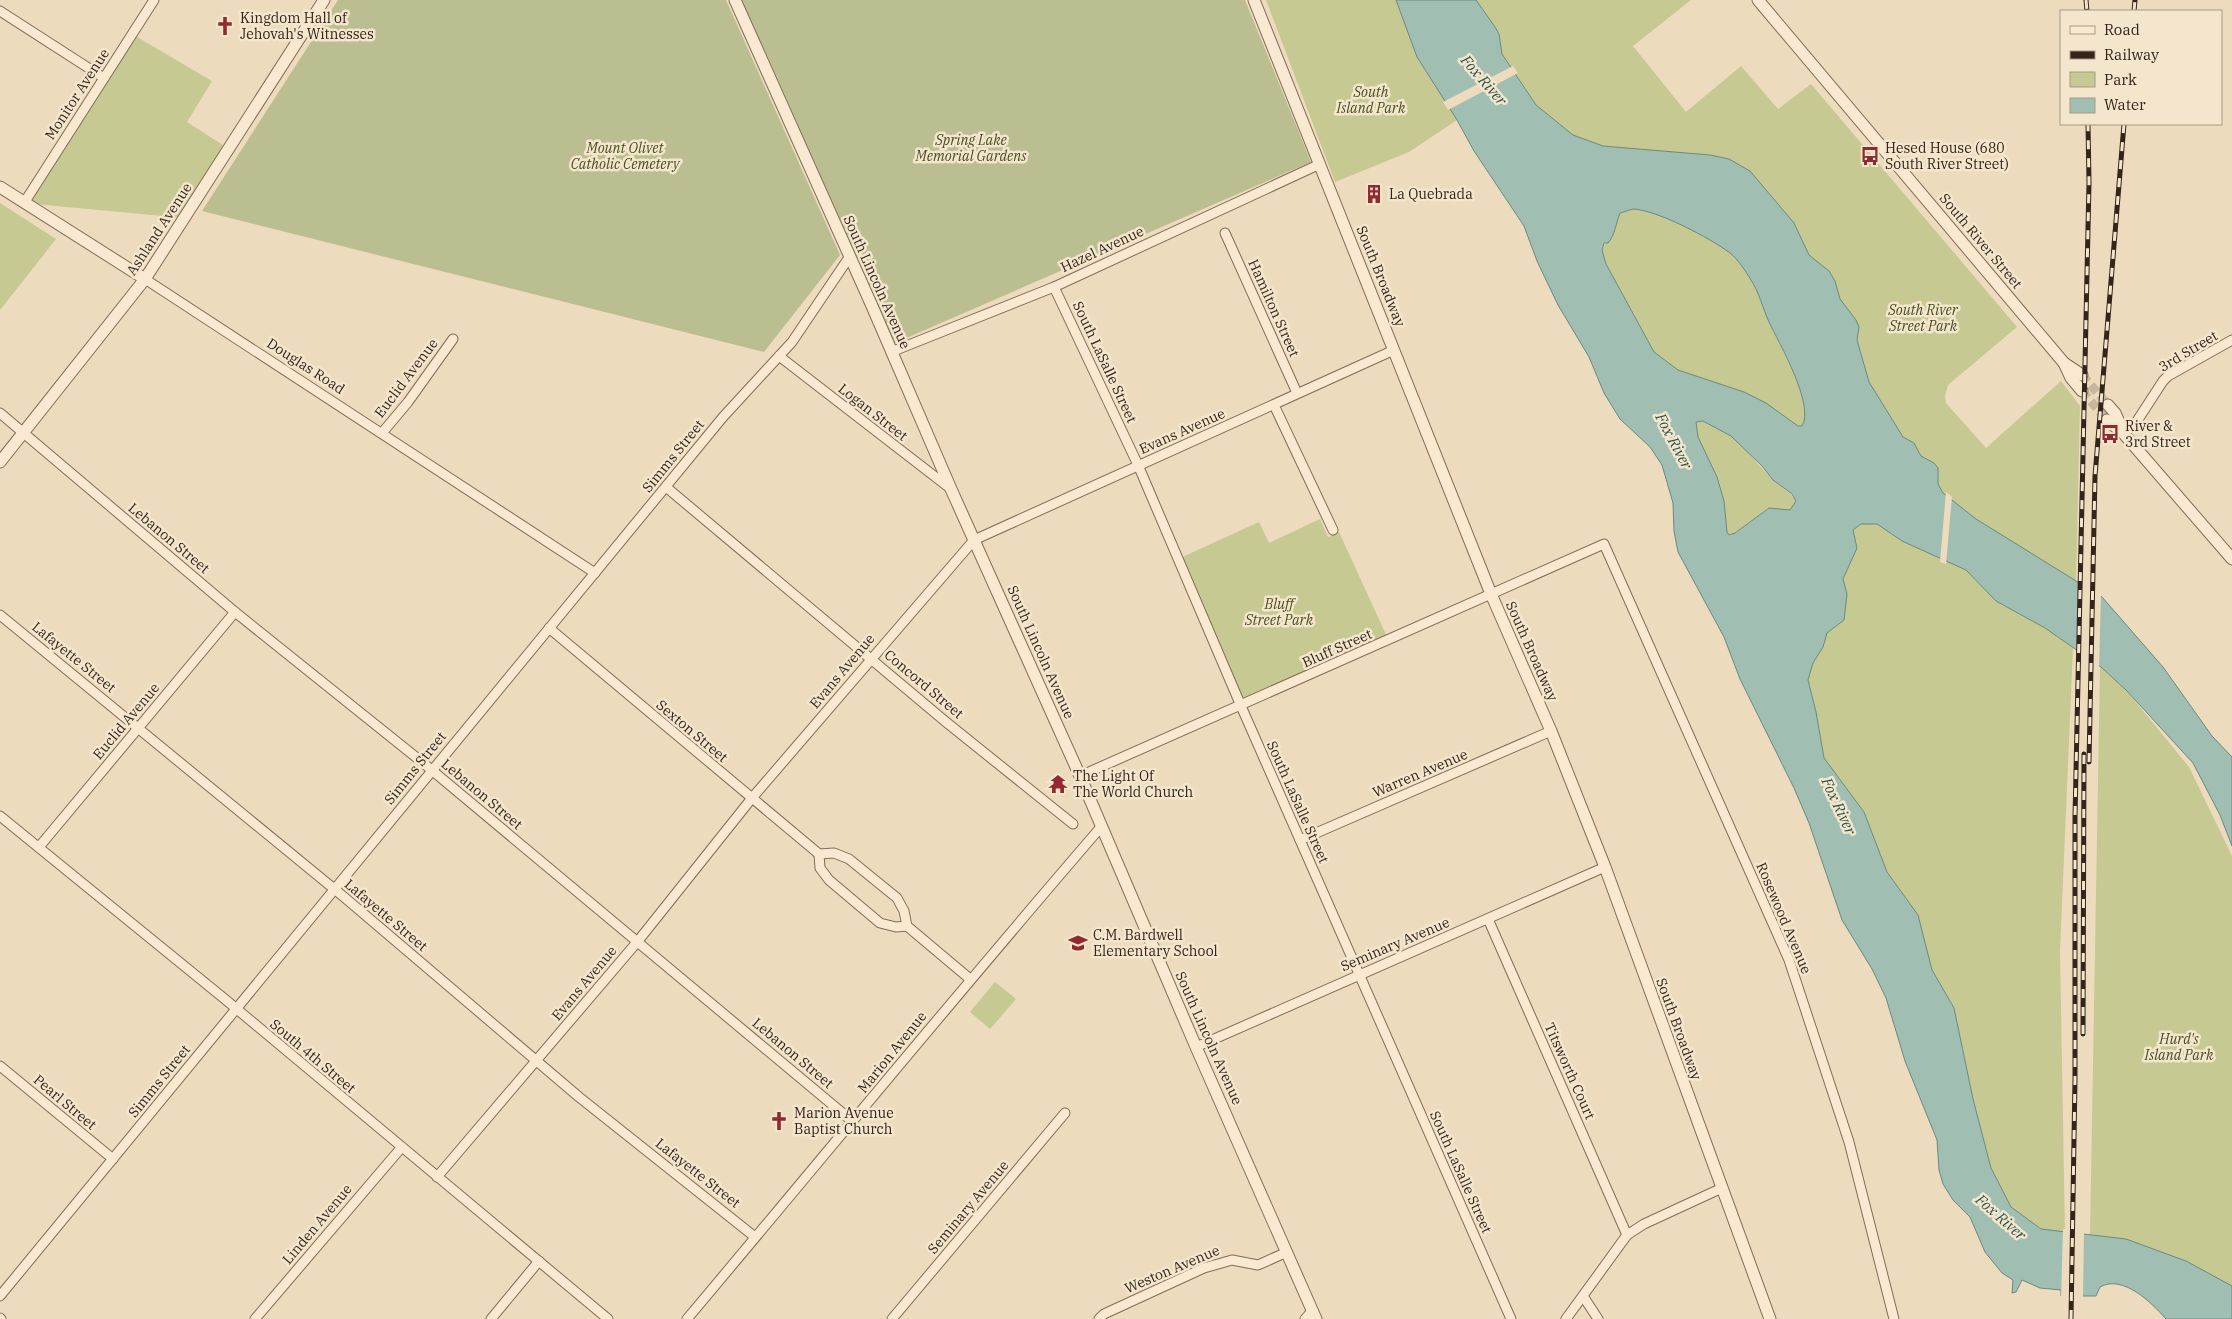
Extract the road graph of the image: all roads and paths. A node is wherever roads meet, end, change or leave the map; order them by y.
1 (154, 0) edge
2 (324, 0) edge
3 (735, 0) edge
4 (1254, 0) edge
5 (1758, 0) edge
6 (0, 11) edge
7 (104, 78) junction
8 (1320, 164) junction
9 (0, 187) edge
10 (24, 203) junction
11 (1225, 233) dead end
12 (850, 256) junction
13 (145, 279) junction
14 (1054, 287) junction
15 (453, 339) dead end
16 (2232, 340) edge
17 (1394, 350) junction
18 (891, 352) junction
19 (779, 356) junction
20 (2064, 363) junction
21 (2082, 374) tunnel mouth
22 (2082, 391) tunnel mouth
23 (1297, 393) junction
24 (1274, 405) junction
25 (2108, 405) tunnel mouth
26 (0, 413) edge
27 (2107, 420) tunnel mouth
28 (24, 433) junction
29 (382, 433) junction
30 (2124, 433) junction
31 (0, 462) edge
32 (1138, 465) junction
33 (666, 487) junction
34 (951, 489) junction
35 (1333, 530) dead end
36 (974, 540) junction
37 (1604, 544) joint
38 (2232, 559) edge
39 (595, 573) junction
40 (1491, 594) junction
41 (235, 612) junction
42 (0, 615) edge
43 (548, 628) junction
44 (871, 658) junction
45 (1240, 706) junction
46 (140, 727) junction
47 (1551, 731) junction
48 (432, 770) junction
49 (1080, 776) junction
50 (752, 798) junction
51 (0, 816) edge
52 (1073, 824) dead end
53 (1101, 827) junction
54 (1300, 840) junction
55 (38, 847) junction
56 (819, 854) junction
57 (1605, 867) junction
58 (335, 889) junction
59 (1488, 919) junction
60 (906, 926) junction
61 (638, 941) junction
62 (1359, 974) junction
63 (970, 979) junction
64 (236, 1009) junction
65 (1196, 1047) junction
66 (536, 1061) junction
67 (0, 1066) edge
68 (1065, 1113) dead end
69 (852, 1121) junction
70 (401, 1148) junction
71 (113, 1159) junction
72 (437, 1177) junction
73 (1722, 1188) junction
74 (1627, 1235) junction
75 (755, 1237) junction
76 (1287, 1252) junction
77 (538, 1261) junction
78 (0, 1296) edge
79 (1582, 1296) junction
80 (1311, 1316) edge
81 (255, 1319) edge
82 (491, 1319) edge
83 (608, 1319) edge
84 (687, 1319) edge
85 (892, 1319) edge
86 (1099, 1319) edge
87 (1511, 1319) edge
88 (1566, 1319) edge
89 (1598, 1319) edge
90 (1770, 1319) edge
91 (1894, 1319) edge

1 - 7 street, Monitor Avenue
2 - 13 street, Ashland Avenue
3 - 12 street, South Lincoln Avenue
4 - 8 street, South Broadway
5 - 20 street, South River Street
6 - 7 street
7 - 10 street, Monitor Avenue
8 - 14 street, Hazel Avenue
8 - 17 street, South Broadway
9 - 10 street, Douglas Road
10 - 13 street, Douglas Road
11 - 23 street, Hamilton Street
12 - 18 street, South Lincoln Avenue
12 - 19 street, Simms Street
13 - 28 street, Ashland Avenue
13 - 29 street, Douglas Road
14 - 18 street, Hazel Avenue
14 - 32 street, South LaSalle Street
15 - 29 street, Euclid Avenue
16 - 30 street, 3rd Street
17 - 23 street, Evans Avenue
17 - 40 street, South Broadway
18 - 34 street, South Lincoln Avenue
19 - 33 street, Simms Street
19 - 34 street, Logan Street
20 - 21 street, South River Street
20 - 22 street, South River Street
23 - 24 street, Evans Avenue
24 - 32 street, Evans Avenue
24 - 35 street
25 - 30 street
26 - 28 street, Lebanon Street
27 - 30 street
28 - 31 street, Ashland Avenue
28 - 41 street, Lebanon Street
29 - 39 street, Douglas Road
30 - 38 street
32 - 36 street, Evans Avenue
32 - 45 street, South LaSalle Street
33 - 39 street, Simms Street
33 - 44 street, Concord Street
34 - 36 street, South Lincoln Avenue
36 - 44 street, Evans Avenue
36 - 49 street, South Lincoln Avenue
37 - 40 street, Bluff Street
37 - 91 street, Rosewood Avenue
39 - 43 street, Simms Street
40 - 45 street, Bluff Street
40 - 47 street, South Broadway
41 - 46 street, Euclid Avenue
41 - 48 street, Lebanon Street
42 - 46 street, Lafayette Street
43 - 48 street, Simms Street
43 - 50 street, Sexton Street
44 - 50 street, Evans Avenue
44 - 52 street, Concord Street
45 - 49 street, Bluff Street
45 - 54 street, South LaSalle Street
46 - 55 street, Euclid Avenue
46 - 58 street, Lafayette Street
47 - 54 street, Warren Avenue
47 - 57 street, South Broadway
48 - 58 street, Simms Street
48 - 61 street, Lebanon Street
49 - 53 street, South Lincoln Avenue
50 - 56 street, Sexton Street
50 - 61 street, Evans Avenue
51 - 55 street, South 4th Street
53 - 63 street, Marion Avenue
53 - 65 street, South Lincoln Avenue
54 - 62 street, South LaSalle Street
55 - 64 street, South 4th Street
56 - 60 street
56 - 60 street
57 - 59 street, Seminary Avenue
57 - 73 street, South Broadway
58 - 64 street, Simms Street
58 - 66 street, Lafayette Street
59 - 62 street, Seminary Avenue
59 - 74 street, Titsworth Court
60 - 63 street
61 - 66 street, Evans Avenue
61 - 69 street, Lebanon Street
62 - 65 street, Seminary Avenue
62 - 87 street, South LaSalle Street
63 - 69 street, Marion Avenue
64 - 70 street, South 4th Street
64 - 71 street, Simms Street
65 - 76 street, South Lincoln Avenue
66 - 72 street, Evans Avenue
66 - 75 street, Lafayette Street
67 - 71 street, Pearl Street
68 - 85 street, Seminary Avenue
69 - 75 street, Marion Avenue
70 - 72 street, South 4th Street
70 - 81 street, Linden Avenue
71 - 78 street, Simms Street
72 - 77 street, South 4th Street
73 - 74 street
73 - 90 street, South Broadway
74 - 79 street
75 - 84 street, Marion Avenue
76 - 80 street, South Lincoln Avenue
76 - 86 street, Weston Avenue
77 - 82 street
77 - 83 street, South 4th Street
79 - 88 street
79 - 89 street

